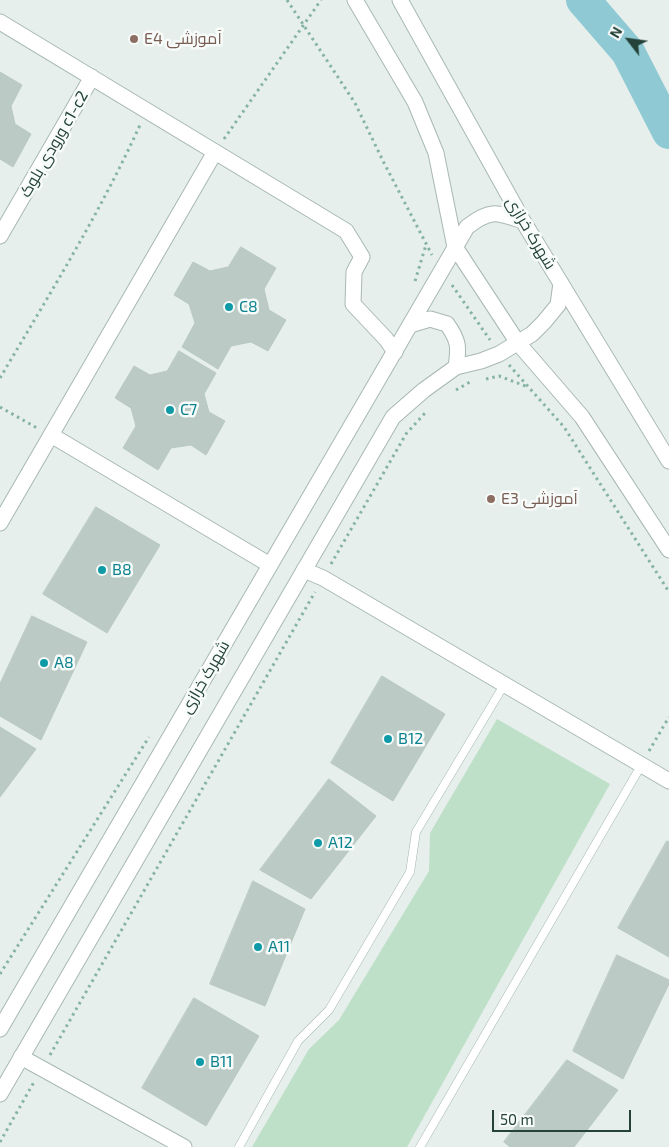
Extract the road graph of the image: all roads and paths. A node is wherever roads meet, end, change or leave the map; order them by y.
1 (287, 0) edge
2 (321, 0) edge
3 (355, 0) edge
4 (400, 0) edge
5 (0, 22) edge
6 (303, 26) junction
7 (92, 77) junction
8 (146, 110) junction
9 (215, 152) junction
10 (523, 221) junction
11 (0, 236) edge
12 (455, 247) junction
13 (442, 270) junction
14 (561, 283) junction
15 (410, 325) junction
16 (518, 343) junction
17 (395, 352) junction
18 (499, 354) junction
19 (456, 367) junction
20 (0, 378) edge
21 (484, 379) dead end
22 (476, 381) dead end
23 (528, 387) junction
24 (452, 392) dead end
25 (0, 407) edge
26 (429, 409) dead end
27 (51, 435) junction
28 (669, 461) edge
29 (0, 523) edge
30 (669, 550) edge
31 (270, 565) junction
32 (304, 570) junction
33 (323, 578) junction
34 (669, 592) edge
35 (504, 685) junction
36 (669, 717) edge
37 (642, 764) junction
38 (669, 781) edge
39 (0, 1029) edge
40 (21, 1057) junction
41 (42, 1068) junction
42 (0, 1094) edge
43 (0, 1141) edge
44 (184, 1147) edge
45 (239, 1147) edge
46 (420, 1147) edge

1 - 6 path
2 - 6 path
3 - 12 street
4 - 10 street, شهرک خرازی
5 - 7 street
6 - 9 path
6 - 13 path
7 - 8 street
7 - 11 street, ورودی بلوک c1-c2
8 - 9 street
8 - 20 path
9 - 17 street
9 - 27 street
10 - 12 street, شهرک خرازی
10 - 14 street, شهرک خرازی
12 - 13 street, شهرک خرازی
12 - 16 street
13 - 15 street, شهرک خرازی
13 - 18 path
14 - 16 street
14 - 28 street, شهرک خرازی
15 - 17 street, شهرک خرازی
15 - 19 street
16 - 18 street
16 - 30 street
17 - 31 street, شهرک خرازی
18 - 19 street
18 - 23 path
19 - 32 street, شهرک خرازی
21 - 23 path
22 - 24 path
23 - 34 path
25 - 27 path
26 - 33 path
27 - 29 street
27 - 31 street
31 - 39 street, شهرک خرازی
32 - 33 street
32 - 40 street, شهرک خرازی
33 - 35 street
33 - 41 path
35 - 37 street
35 - 45 lane
36 - 37 path
37 - 38 street
37 - 46 lane
40 - 41 street
40 - 42 street, شهرک خرازی
41 - 43 path
41 - 44 street

